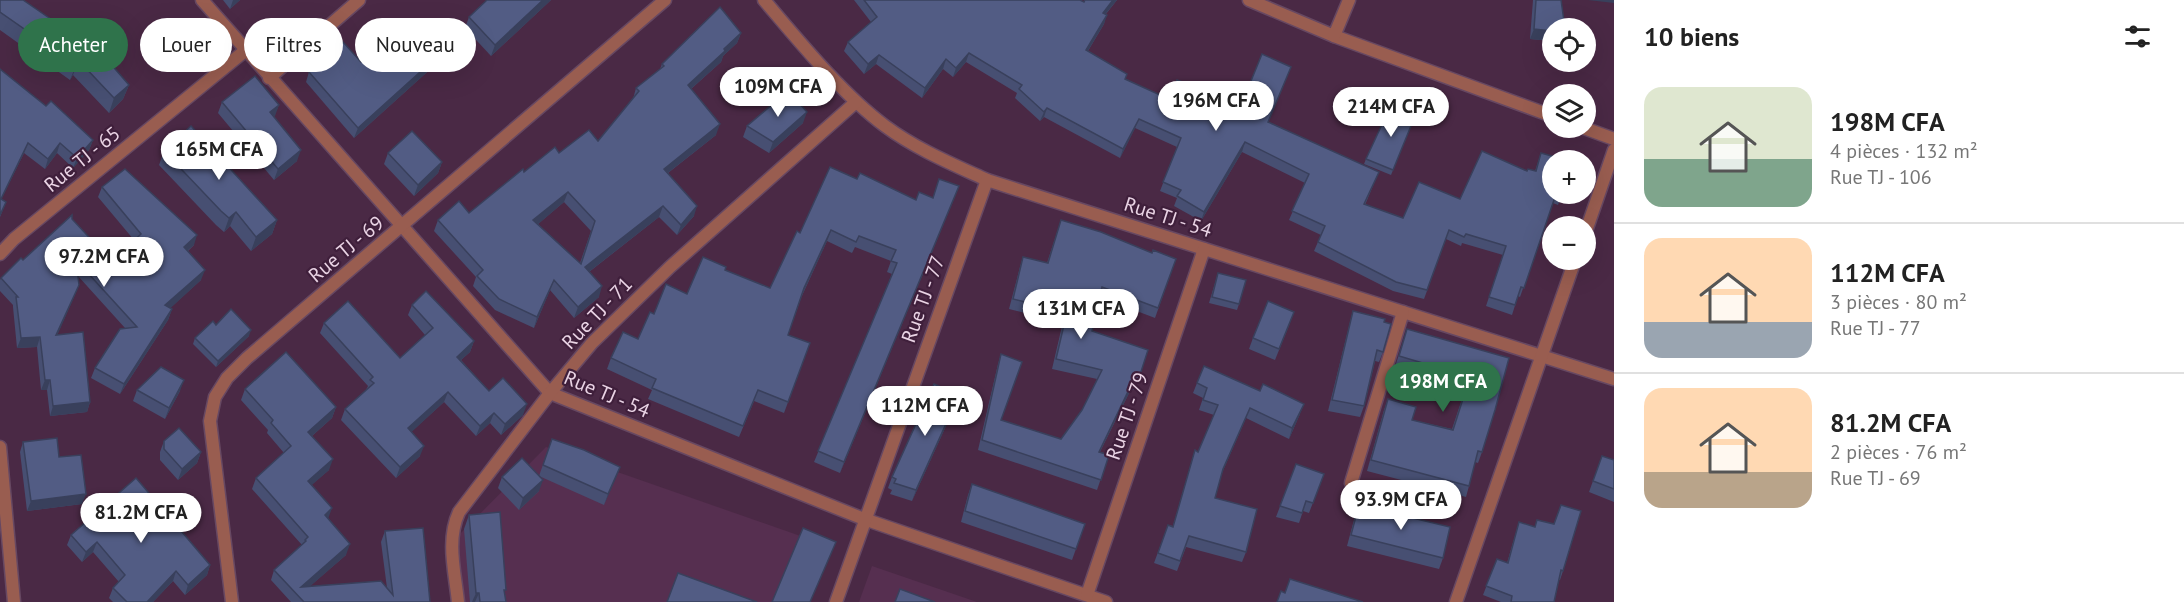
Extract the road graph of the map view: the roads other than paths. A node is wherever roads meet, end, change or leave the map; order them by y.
1 (202, 0) edge
2 (359, 0) edge
3 (665, 0) edge
4 (764, 0) edge
5 (1250, 0) edge
6 (1349, 0) edge
7 (1334, 36) junction
8 (244, 48) edge
9 (244, 52) edge
10 (264, 72) edge
11 (269, 78) junction
12 (856, 102) junction
13 (1542, 112) edge
14 (1596, 132) edge
15 (1614, 138) edge
16 (1614, 150) edge
17 (987, 180) junction
18 (1591, 216) edge
19 (403, 225) junction
20 (1204, 249) junction
21 (0, 254) edge
22 (1571, 270) edge
23 (1403, 312) junction
24 (1541, 355) junction
25 (1614, 379) edge
26 (550, 393) junction
27 (0, 447) edge
28 (1351, 483) dead end
29 (864, 519) junction
30 (1087, 595) junction
31 (14, 602) edge
32 (232, 602) edge
33 (458, 602) edge
34 (836, 602) edge
35 (1106, 602) edge
36 (1456, 602) edge

1 - 8 street, Rue TJ - 54
2 - 11 street
3 - 19 street, Rue TJ - 69
4 - 12 street, Rue TJ - 54
5 - 7 street
6 - 7 street
7 - 13 street
9 - 21 street, Rue TJ - 65
10 - 11 street, Rue TJ - 54
11 - 19 street, Rue TJ - 54
12 - 17 street, Rue TJ - 54
12 - 26 street, Rue TJ - 71
14 - 15 street
16 - 18 street
17 - 20 street, Rue TJ - 54
17 - 29 street, Rue TJ - 77
19 - 26 street, Rue TJ - 54
19 - 32 street, Rue TJ - 69
20 - 23 street, Rue TJ - 54
20 - 30 street, Rue TJ - 79
22 - 24 street
23 - 24 street, Rue TJ - 54
23 - 28 street
24 - 25 street, Rue TJ - 54
24 - 36 street
26 - 29 street, Rue TJ - 54
26 - 33 street, Rue TJ - 71
27 - 31 street
29 - 30 street, Rue TJ - 54
29 - 34 street, Rue TJ - 77
30 - 35 street, Rue TJ - 54

